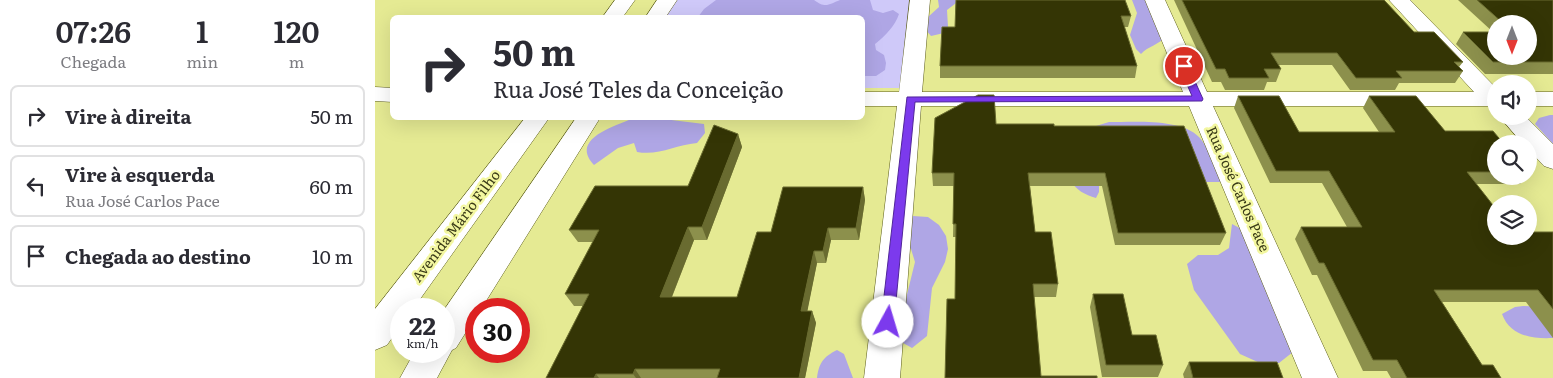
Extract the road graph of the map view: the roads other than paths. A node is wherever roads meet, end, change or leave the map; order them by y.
1 (625, 0) edge
2 (667, 0) edge
3 (919, 0) edge
4 (1155, 0) edge
5 (1399, 0) edge
6 (614, 15) edge
7 (657, 15) edge
8 (1487, 92) edge
9 (375, 94) edge
10 (390, 95) edge
11 (865, 99) edge
12 (911, 99) junction
13 (1198, 99) junction
14 (1537, 99) edge
15 (1553, 99) edge
16 (1487, 104) edge
17 (536, 120) edge
18 (587, 120) edge
19 (1519, 125) edge
20 (1553, 160) edge
21 (455, 321) edge
22 (375, 335) edge
23 (427, 363) edge
24 (418, 378) edge
25 (882, 378) edge
26 (1320, 378) edge

1 - 6 street
2 - 7 street
3 - 12 street
4 - 13 street, Rua José Carlos Pace
5 - 8 street
9 - 10 street
11 - 12 street
12 - 13 street
12 - 25 street
13 - 16 street
13 - 26 street, Rua José Carlos Pace
14 - 15 street
17 - 22 street, Avenida Mário Filho
18 - 21 street
19 - 20 street
23 - 24 street

